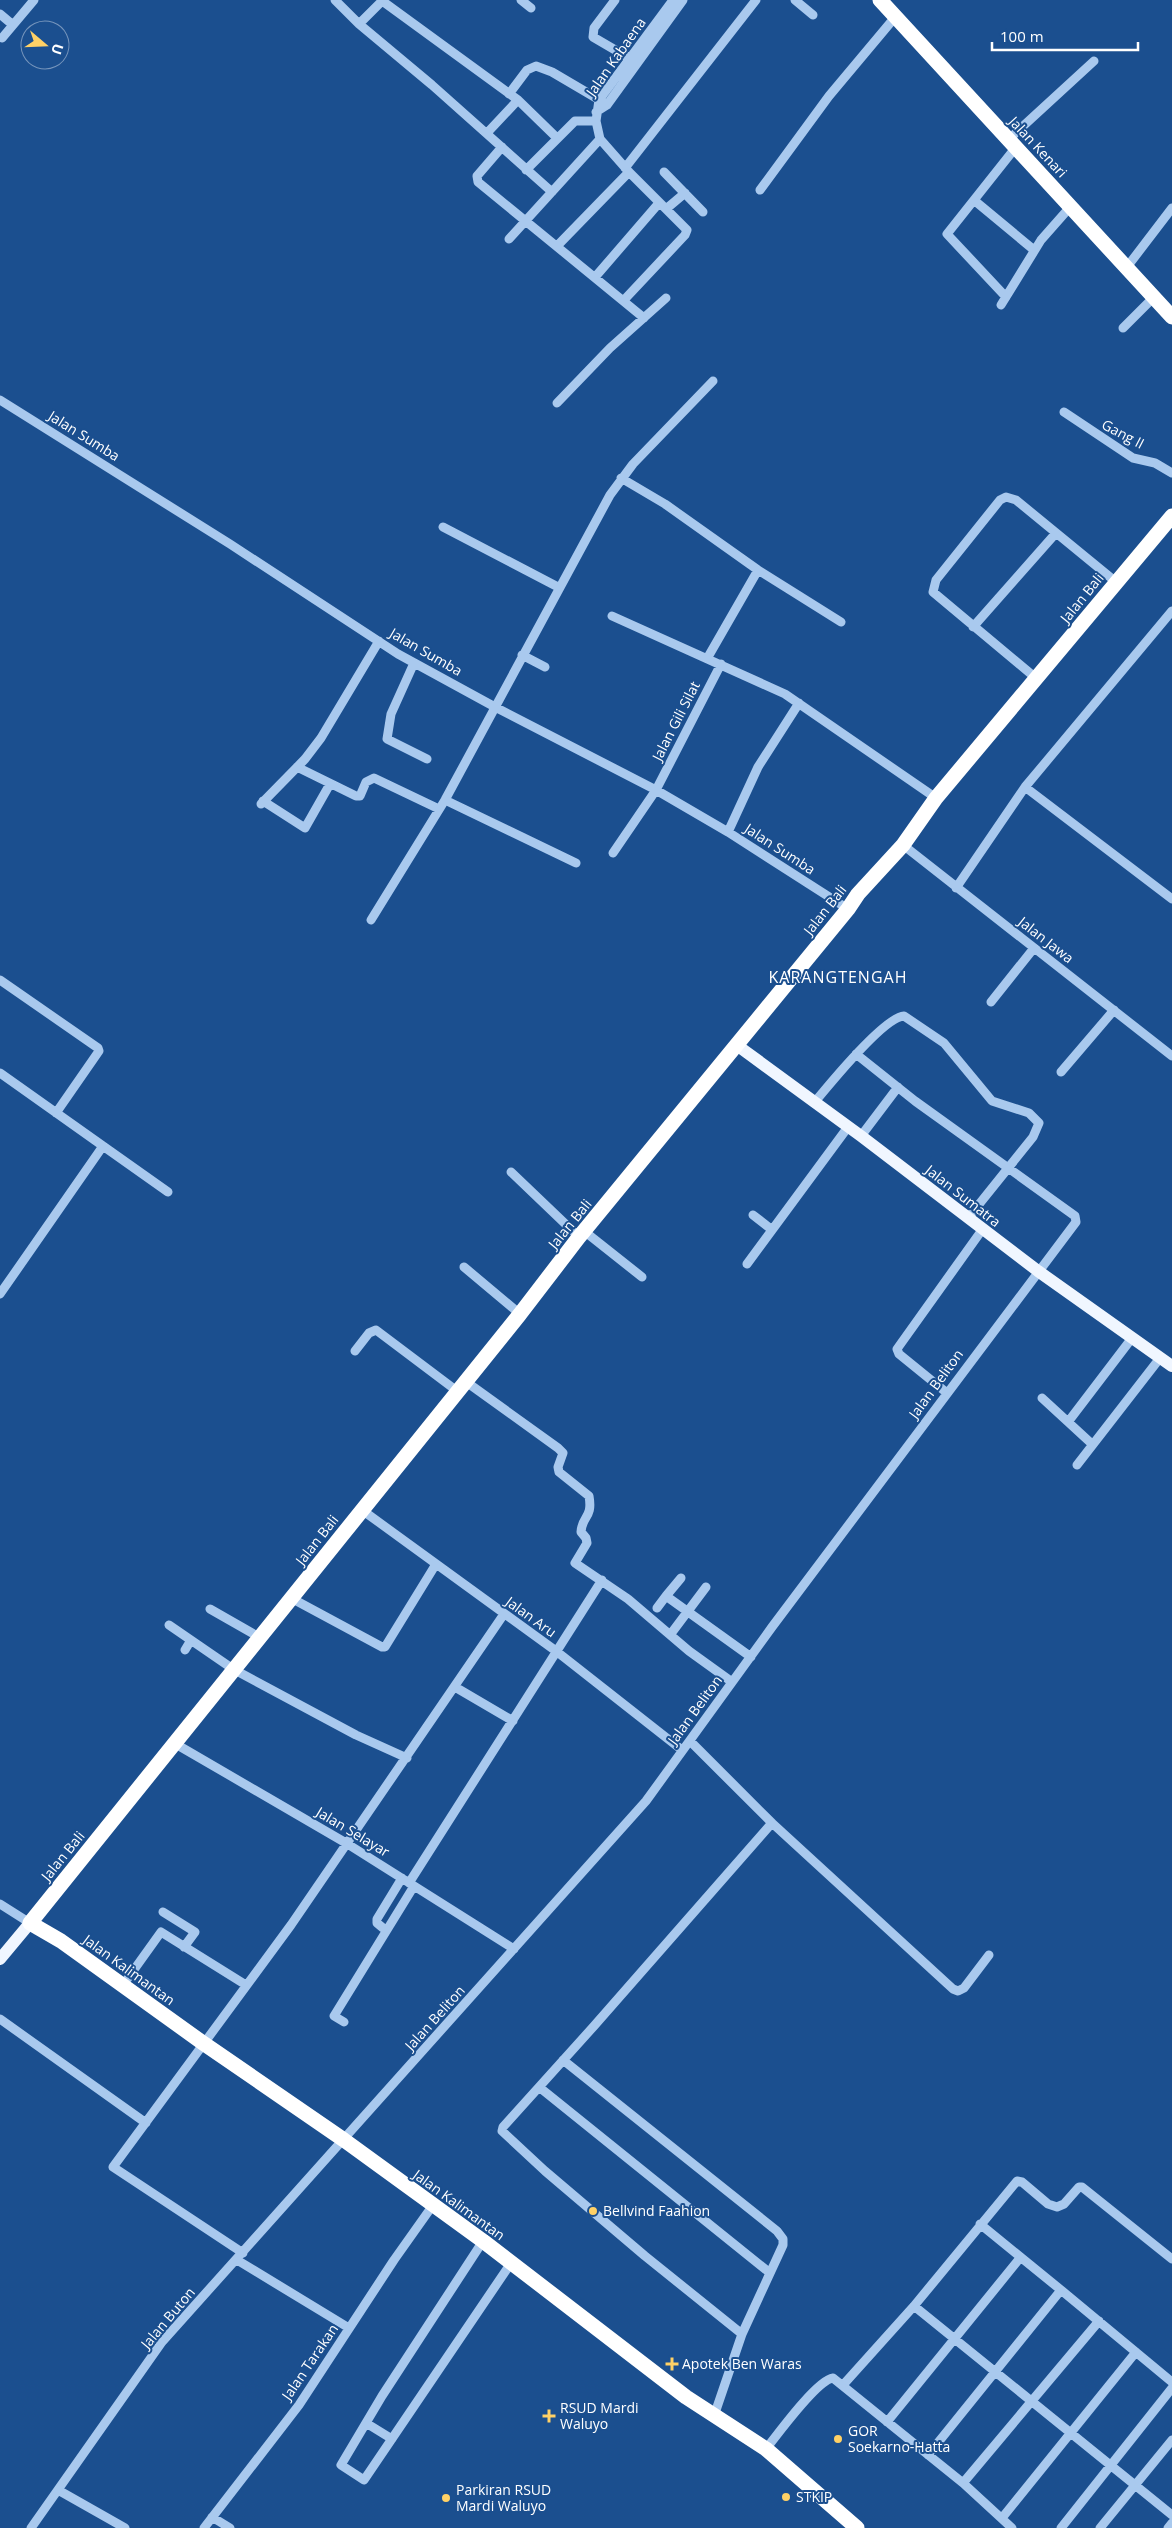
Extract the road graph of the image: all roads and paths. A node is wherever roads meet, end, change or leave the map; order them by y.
1 (34, 0) edge
2 (335, 0) edge
3 (382, 0) edge
4 (521, 0) edge
5 (616, 0) edge
6 (674, 0) edge
7 (683, 0) edge
8 (756, 0) edge
9 (795, 0) edge
10 (880, 0) edge
11 (531, 8) dead end
12 (0, 14) edge
13 (813, 15) dead end
14 (896, 16) junction
15 (359, 24) junction
16 (13, 25) junction
17 (2, 38) dead end
18 (634, 61) junction
19 (1094, 61) dead end
20 (509, 94) junction
21 (518, 100) junction
22 (603, 103) junction
23 (596, 117) junction
24 (487, 133) junction
25 (556, 137) junction
26 (600, 139) junction
27 (1012, 143) junction
28 (502, 147) junction
29 (526, 170) junction
30 (627, 170) junction
31 (664, 172) dead end
32 (760, 190) dead end
33 (552, 192) junction
34 (685, 193) junction
35 (975, 201) junction
36 (658, 202) junction
37 (1071, 206) junction
38 (1172, 208) edge
39 (666, 209) junction
40 (703, 212) dead end
41 (525, 222) junction
42 (509, 239) dead end
43 (558, 245) junction
44 (1034, 250) junction
45 (1127, 267) junction
46 (596, 276) junction
47 (1154, 297) junction
48 (666, 298) dead end
49 (624, 300) junction
50 (644, 318) junction
51 (1172, 318) edge
52 (1123, 328) dead end
53 (713, 381) dead end
54 (0, 400) edge
55 (557, 404) dead end
56 (1064, 412) dead end
57 (1172, 473) edge
58 (621, 478) junction
59 (1172, 516) edge
60 (443, 527) dead end
61 (1056, 532) junction
62 (758, 570) junction
63 (1116, 582) junction
64 (558, 587) junction
65 (1172, 611) edge
66 (612, 616) dead end
67 (841, 622) dead end
68 (974, 627) junction
69 (379, 641) junction
70 (522, 655) junction
71 (708, 658) junction
72 (414, 663) junction
73 (721, 664) junction
74 (544, 667) dead end
75 (1037, 679) junction
76 (799, 703) junction
77 (495, 707) junction
78 (427, 760) dead end
79 (297, 767) junction
80 (330, 784) junction
81 (1026, 787) junction
82 (656, 790) junction
83 (936, 798) junction
84 (445, 800) junction
85 (439, 809) junction
86 (728, 832) junction
87 (903, 845) junction
88 (613, 852) dead end
89 (576, 863) dead end
90 (956, 888) junction
91 (1172, 898) edge
92 (854, 901) junction
93 (371, 920) dead end
94 (1034, 948) junction
95 (0, 980) edge
96 (991, 1002) dead end
97 (1114, 1010) junction
98 (738, 1046) junction
99 (856, 1054) junction
100 (1172, 1056) edge
101 (1061, 1072) dead end
102 (0, 1073) edge
103 (898, 1087) junction
104 (814, 1103) junction
105 (56, 1112) junction
106 (848, 1127) junction
107 (861, 1136) junction
108 (103, 1146) junction
109 (1010, 1168) junction
110 (511, 1172) dead end
111 (168, 1192) dead end
112 (753, 1215) dead end
113 (968, 1218) junction
114 (771, 1229) junction
115 (982, 1230) junction
116 (582, 1234) junction
117 (747, 1264) dead end
118 (464, 1267) dead end
119 (1038, 1271) junction
120 (642, 1277) dead end
121 (0, 1294) edge
122 (520, 1314) junction
123 (1132, 1338) junction
124 (355, 1351) dead end
125 (1160, 1358) junction
126 (1172, 1366) edge
127 (461, 1386) junction
128 (947, 1393) junction
129 (1042, 1398) dead end
130 (1068, 1422) junction
131 (1092, 1444) junction
132 (1077, 1465) dead end
133 (362, 1510) junction
134 (436, 1564) junction
135 (681, 1578) dead end
136 (602, 1580) junction
137 (706, 1588) dead end
138 (666, 1596) junction
139 (292, 1598) junction
140 (210, 1608) dead end
141 (657, 1608) dead end
142 (688, 1611) junction
143 (504, 1614) junction
144 (169, 1625) dead end
145 (673, 1631) dead end
146 (259, 1637) junction
147 (191, 1640) junction
148 (185, 1650) dead end
149 (556, 1651) junction
150 (751, 1657) junction
151 (233, 1669) junction
152 (732, 1682) junction
153 (455, 1687) junction
154 (513, 1720) junction
155 (690, 1741) junction
156 (174, 1743) junction
157 (682, 1750) junction
158 (407, 1758) junction
159 (772, 1823) junction
160 (346, 1843) junction
161 (408, 1882) junction
162 (0, 1904) edge
163 (163, 1912) dead end
164 (30, 1923) junction
165 (383, 1928) dead end
166 (184, 1947) junction
167 (514, 1949) junction
168 (989, 1955) dead end
169 (0, 1958) edge
170 (122, 1985) junction
171 (246, 1985) junction
172 (0, 2019) edge
173 (344, 2022) dead end
174 (203, 2043) junction
175 (564, 2060) junction
176 (539, 2087) junction
177 (146, 2123) junction
178 (344, 2140) junction
179 (433, 2205) junction
180 (980, 2224) junction
181 (483, 2241) junction
182 (240, 2256) junction
183 (1020, 2258) junction
184 (1172, 2259) edge
185 (511, 2263) junction
186 (770, 2273) junction
187 (1061, 2290) junction
188 (914, 2306) junction
189 (1099, 2321) junction
190 (349, 2328) junction
191 (742, 2334) junction
192 (954, 2338) junction
193 (1136, 2352) junction
194 (995, 2371) junction
195 (1172, 2382) edge
196 (843, 2385) junction
197 (1172, 2388) edge
198 (1032, 2401) junction
199 (714, 2416) junction
200 (887, 2422) junction
201 (366, 2423) junction
202 (1071, 2433) junction
203 (392, 2439) junction
204 (1172, 2440) edge
205 (766, 2449) junction
206 (928, 2455) junction
207 (1111, 2465) junction
208 (963, 2483) junction
209 (1135, 2484) junction
210 (58, 2490) junction
211 (1172, 2515) edge
212 (212, 2517) junction
213 (1002, 2518) junction
214 (1172, 2523) edge
215 (122, 2527) edge
216 (31, 2528) edge
217 (204, 2528) edge
218 (230, 2528) edge
219 (857, 2528) edge
220 (1012, 2528) edge
221 (1061, 2528) edge
222 (1100, 2528) edge
223 (1168, 2528) edge

1 - 16 street
2 - 15 street
3 - 15 street
3 - 20 street
4 - 11 street
5 - 18 street
6 - 18 street, Jalan Kabaena
7 - 18 street, Jalan Kabaena
8 - 30 street
9 - 13 street
10 - 14 highway, Jalan Kenari
12 - 16 street
14 - 27 highway, Jalan Kenari
14 - 32 street
15 - 24 street
16 - 17 street
18 - 22 street, Jalan Kabaena
19 - 27 street
20 - 21 street
20 - 22 street
21 - 24 street
21 - 25 street
22 - 23 street, Jalan Kabaena
23 - 25 street
23 - 26 street
24 - 28 street
25 - 29 street
26 - 30 street
26 - 33 street
27 - 35 street
27 - 37 highway, Jalan Kenari
28 - 29 street
28 - 41 street
29 - 33 street
30 - 36 street
30 - 43 street
31 - 34 street
33 - 41 street
34 - 39 street
34 - 40 street
35 - 44 street
35 - 44 street
36 - 39 street
36 - 46 street
37 - 44 street
37 - 45 highway, Jalan Kenari
38 - 45 street
39 - 49 street
41 - 42 street
41 - 43 street
43 - 46 street
45 - 47 highway, Jalan Kenari
46 - 49 street
47 - 51 highway, Jalan Kenari
47 - 52 street
48 - 50 street
49 - 50 street
50 - 55 street
53 - 58 street
54 - 69 street, Jalan Sumba
56 - 57 street, Gang II
58 - 62 street
58 - 64 street
59 - 63 highway, Jalan Bali
60 - 64 street
61 - 63 street
61 - 68 street
61 - 68 street
62 - 67 street
62 - 71 street
63 - 75 highway, Jalan Bali
64 - 70 street
65 - 81 street
66 - 71 street
68 - 75 street
69 - 72 street, Jalan Sumba
69 - 79 street
70 - 74 street
70 - 77 street
71 - 73 street
72 - 77 street, Jalan Sumba
72 - 78 street
73 - 76 street
73 - 82 street, Jalan Gili Silat
75 - 83 highway, Jalan Bali
76 - 83 street
76 - 86 street
77 - 82 street, Jalan Sumba
77 - 84 street
79 - 80 street
79 - 80 street
80 - 85 street
81 - 90 street
81 - 91 street
82 - 86 street, Jalan Sumba
82 - 88 street, Jalan Gili Silat
83 - 87 highway, Jalan Bali
84 - 85 street
84 - 89 street
85 - 93 street
86 - 92 street, Jalan Sumba
87 - 90 street, Jalan Jawa
87 - 92 highway, Jalan Bali
90 - 94 street, Jalan Jawa
92 - 98 highway, Jalan Bali
94 - 96 street
94 - 97 street, Jalan Jawa
95 - 105 street
97 - 100 street, Jalan Jawa
97 - 101 street
98 - 104 main road, Jalan Sumatra
98 - 116 highway, Jalan Bali
99 - 103 street
99 - 104 street
99 - 109 street
102 - 105 street
103 - 107 street
103 - 109 street
104 - 106 main road, Jalan Sumatra
105 - 108 street
106 - 107 main road, Jalan Sumatra
106 - 114 street
107 - 113 main road, Jalan Sumatra
108 - 111 street
108 - 121 street
109 - 113 street
109 - 119 street, Jalan Beliton
110 - 116 street
112 - 114 street
113 - 115 main road, Jalan Sumatra
114 - 117 street
115 - 119 main road, Jalan Sumatra
115 - 128 street
116 - 120 street
116 - 122 highway, Jalan Bali
118 - 122 street
119 - 123 main road, Jalan Sumatra
119 - 128 street, Jalan Beliton
122 - 127 highway, Jalan Bali
123 - 125 main road, Jalan Sumatra
123 - 130 street
124 - 127 street
125 - 126 main road, Jalan Sumatra
125 - 131 street
127 - 133 highway, Jalan Bali
127 - 136 street
128 - 150 street, Jalan Beliton
129 - 130 street
130 - 131 street
131 - 132 street
133 - 134 street, Jalan Aru
133 - 139 highway, Jalan Bali
134 - 139 street
134 - 143 street, Jalan Aru
135 - 138 street
136 - 149 street
136 - 152 street
137 - 142 street
138 - 141 street
138 - 142 street
139 - 146 highway, Jalan Bali
140 - 146 street
142 - 145 street
142 - 150 street
143 - 149 street, Jalan Aru
143 - 153 street
144 - 147 street
146 - 151 highway, Jalan Bali
147 - 148 street
147 - 151 street
149 - 154 street
149 - 157 street, Jalan Aru
150 - 152 street, Jalan Beliton
151 - 156 highway, Jalan Bali
151 - 158 street
152 - 155 street, Jalan Beliton
153 - 154 street
153 - 158 street
154 - 161 street
155 - 157 street, Jalan Beliton
155 - 159 street
156 - 160 street, Jalan Selayar
156 - 164 highway, Jalan Bali
157 - 167 street, Jalan Beliton
158 - 160 street
159 - 168 street
159 - 175 street
160 - 161 street, Jalan Selayar
160 - 171 street
161 - 165 street
161 - 167 street, Jalan Selayar
161 - 173 street
162 - 164 street
163 - 166 street
164 - 169 main road, Jalan Bali
164 - 170 highway, Jalan Kalimantan
166 - 170 street
166 - 171 street
167 - 178 street, Jalan Beliton
170 - 174 highway, Jalan Kalimantan
171 - 174 street
172 - 177 street
174 - 177 street
174 - 178 highway, Jalan Kalimantan
175 - 176 street
175 - 186 street
176 - 186 street
176 - 191 street
177 - 182 street
178 - 179 highway, Jalan Kalimantan
178 - 182 street, Jalan Buton
179 - 181 highway, Jalan Kalimantan
179 - 190 street, Jalan Tarakan
180 - 183 street
180 - 184 street
180 - 188 street
181 - 185 highway, Jalan Kalimantan
181 - 201 street
182 - 190 street
182 - 210 street, Jalan Buton
183 - 187 street
183 - 192 street
185 - 199 highway, Jalan Kalimantan
185 - 203 street
186 - 191 street
187 - 189 street
187 - 194 street
188 - 192 street
188 - 196 street
189 - 193 street
189 - 198 street
190 - 212 street, Jalan Tarakan
191 - 199 street
192 - 194 street
192 - 200 street
193 - 195 street
193 - 202 street
194 - 198 street
194 - 206 street
196 - 200 street
196 - 205 street
197 - 207 street
198 - 202 street
198 - 208 street
199 - 205 highway, Jalan Kalimantan
200 - 206 street
201 - 203 street
201 - 203 street
202 - 207 street
202 - 213 street
204 - 209 street
205 - 219 highway, Jalan Kalimantan
206 - 208 street
207 - 209 street
207 - 221 street
208 - 213 street
209 - 211 street
209 - 222 street
210 - 215 street
210 - 216 street, Jalan Buton
212 - 217 street, Jalan Tarakan
212 - 218 street
213 - 220 street
214 - 223 street

